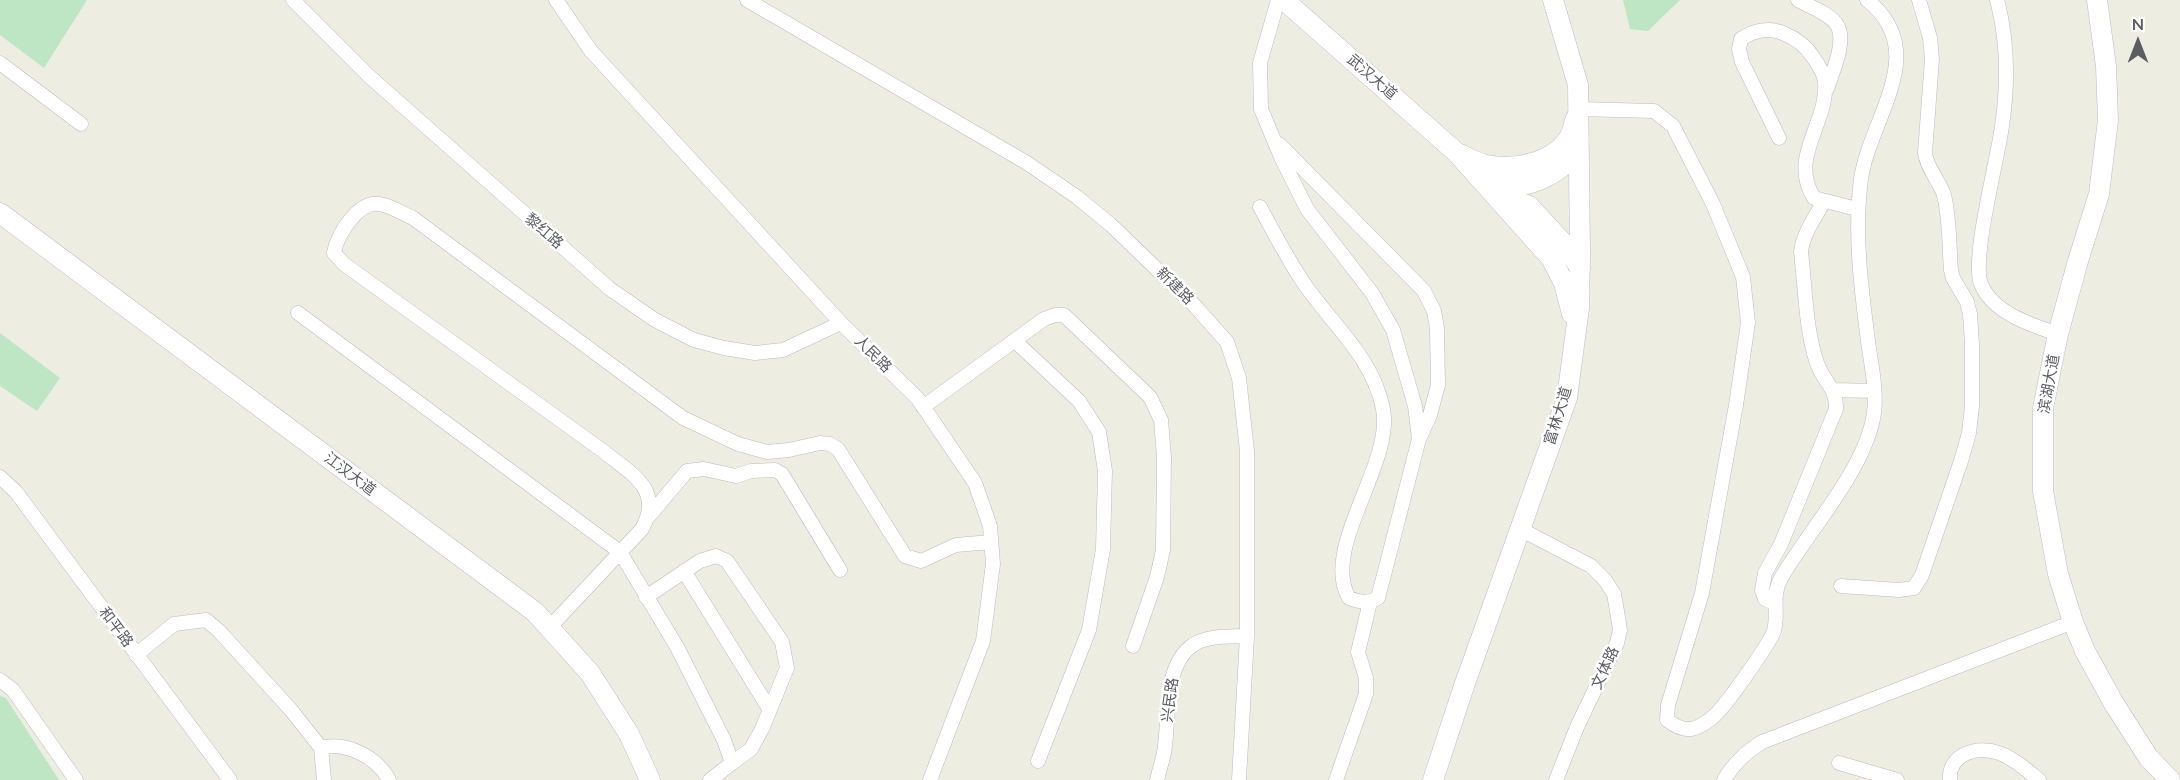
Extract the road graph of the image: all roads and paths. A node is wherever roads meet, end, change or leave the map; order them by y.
1 (293, 0) edge
2 (556, 0) edge
3 (747, 0) edge
4 (1278, 0) edge
5 (1284, 0) edge
6 (1553, 0) edge
7 (1798, 0) edge
8 (1867, 0) edge
9 (1919, 0) edge
10 (1997, 0) edge
11 (2097, 0) edge
12 (0, 63) edge
13 (1822, 102) junction
14 (1578, 109) junction
15 (81, 124) dead end
16 (1273, 138) junction
17 (1779, 138) dead end
18 (1579, 150) junction
19 (1457, 154) junction
20 (1824, 201) junction
21 (1260, 207) dead end
22 (1857, 209) junction
23 (0, 213) edge
24 (1580, 268) junction
25 (298, 313) dead end
26 (841, 322) junction
27 (2058, 334) junction
28 (1016, 341) junction
29 (1574, 343) junction
30 (1834, 390) junction
31 (1874, 390) junction
32 (923, 406) junction
33 (1419, 439) junction
34 (0, 477) edge
35 (650, 515) junction
36 (1520, 529) junction
37 (991, 542) junction
38 (620, 552) junction
39 (840, 570) dead end
40 (684, 571) junction
41 (1841, 586) dead end
42 (646, 597) junction
43 (1370, 602) junction
44 (1774, 603) junction
45 (2073, 622) junction
46 (549, 628) junction
47 (1247, 636) junction
48 (1133, 646) dead end
49 (136, 655) junction
50 (0, 680) edge
51 (770, 710) junction
52 (321, 748) junction
53 (1038, 761) dead end
54 (1839, 763) dead end
55 (732, 764) junction
56 (76, 780) edge
57 (230, 780) edge
58 (324, 780) edge
59 (389, 780) edge
60 (650, 780) edge
61 (710, 780) edge
62 (930, 780) edge
63 (1157, 780) edge
64 (1239, 780) edge
65 (1335, 780) edge
66 (1433, 780) edge
67 (1557, 780) edge
68 (1724, 780) edge
69 (1897, 780) edge
70 (1950, 780) edge
71 (2039, 780) edge
72 (2170, 780) edge

1 - 26 street, 黎红路
2 - 26 street, 人民路
3 - 47 street, 新建路
4 - 16 street
5 - 19 main road, 武汉大道
6 - 14 main road, 富林大道
7 - 13 street
8 - 22 street
9 - 41 street
10 - 27 street
11 - 27 main road, 滨湖大道
12 - 15 street
13 - 17 street
13 - 20 street
14 - 18 main road, 富林大道
14 - 19 main road
14 - 44 street
16 - 33 street
16 - 33 street
18 - 19 main road
18 - 24 main road, 富林大道
19 - 24 main road
19 - 29 main road
20 - 22 street
20 - 30 street
21 - 43 street
22 - 31 street
23 - 46 main road, 江汉大道
24 - 29 main road, 富林大道
25 - 38 street
26 - 32 street, 人民路
27 - 45 main road, 滨湖大道
28 - 32 street
28 - 48 street
28 - 53 street
29 - 36 main road, 富林大道
30 - 31 street
30 - 44 street
31 - 44 street
32 - 37 street, 人民路
33 - 43 street
34 - 49 street, 和平路
35 - 37 street
35 - 38 street
35 - 39 street
36 - 66 main road, 富林大道
36 - 67 street, 文体路
37 - 62 street, 人民路
38 - 42 street
38 - 46 street
40 - 42 street
40 - 51 street
40 - 51 street
42 - 55 street
43 - 65 street
45 - 68 street
45 - 72 main road, 滨湖大道
46 - 60 main road, 江汉大道
47 - 63 street, 兴民路
47 - 64 street, 新建路
49 - 52 street
49 - 57 street, 和平路
50 - 56 street
51 - 55 street
52 - 58 street
52 - 59 street
54 - 69 street
55 - 61 street
70 - 71 street

